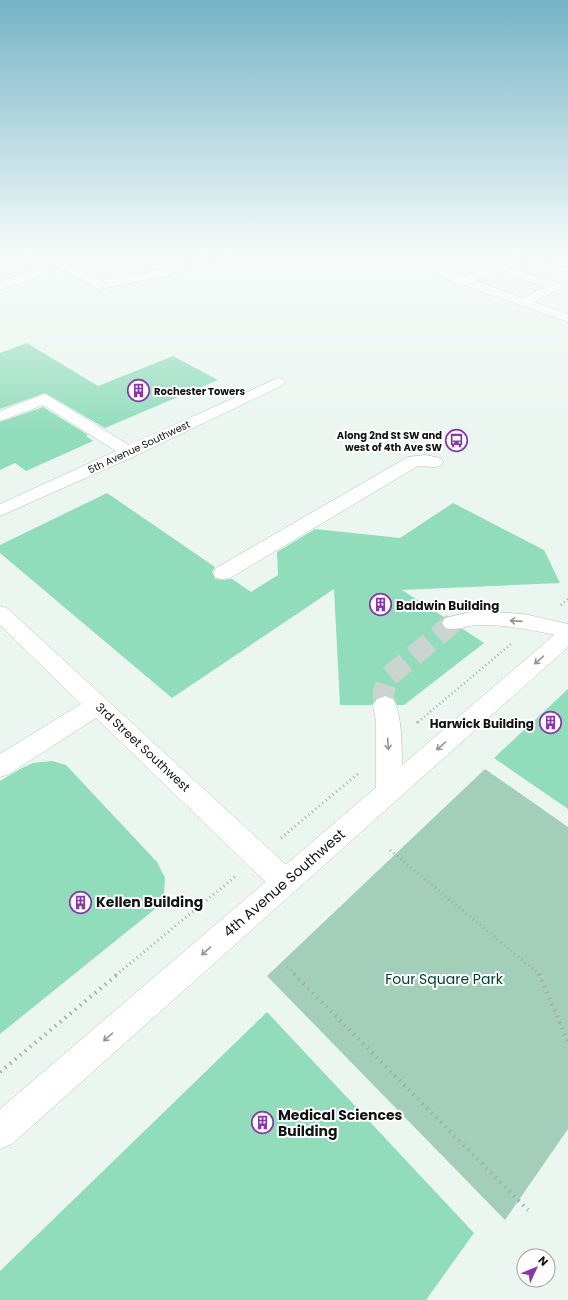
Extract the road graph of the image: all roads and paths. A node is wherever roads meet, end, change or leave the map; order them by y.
1 (553, 313) edge
2 (568, 318) edge
3 (278, 382) dead end
4 (0, 416) edge
5 (129, 452) junction
6 (435, 462) dead end
7 (0, 511) edge
8 (223, 572) dead end
9 (568, 600) edge
10 (0, 613) edge
11 (453, 623) tunnel mouth
12 (537, 624) junction
13 (568, 631) edge
14 (568, 634) edge
15 (98, 705) junction
16 (384, 705) tunnel mouth
17 (389, 747) junction
18 (0, 767) edge
19 (389, 791) junction
20 (390, 850) dead end
21 (259, 856) junction
22 (285, 882) junction
23 (287, 967) dead end
24 (568, 1042) edge
25 (0, 1072) edge
26 (0, 1132) edge
27 (528, 1210) dead end

1 - 2 street
3 - 5 street, 5th Avenue Southwest
4 - 5 street
5 - 7 street, 5th Avenue Southwest
6 - 8 street
9 - 12 path
10 - 15 street, 3rd Street Southwest
12 -> 11 street
12 - 13 street
12 - 17 path
14 -> 19 street, 4th Avenue Southwest
15 - 18 street
15 - 21 street, 3rd Street Southwest
16 -> 17 street
17 - 19 street
17 - 21 path
19 - 22 street, 4th Avenue Southwest
20 - 24 path
21 - 22 street, 3rd Street Southwest
21 - 25 path
22 -> 26 street, 4th Avenue Southwest
23 - 27 path

